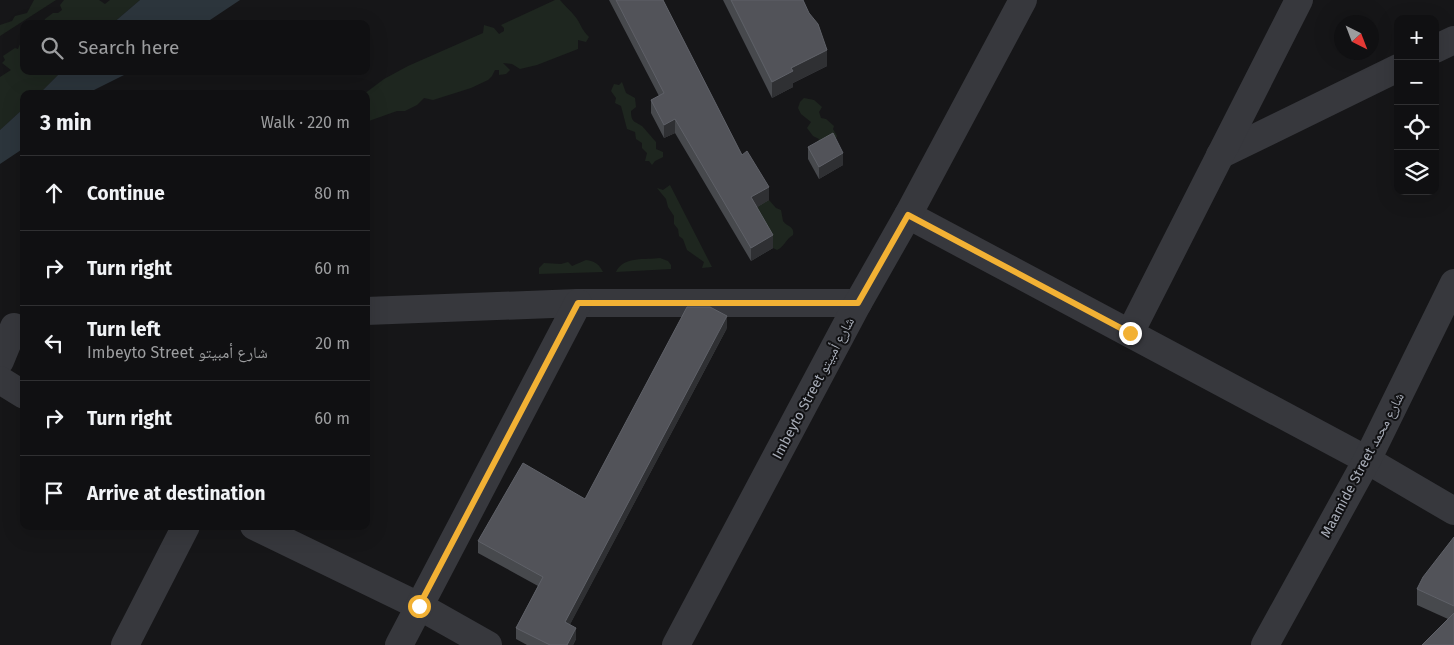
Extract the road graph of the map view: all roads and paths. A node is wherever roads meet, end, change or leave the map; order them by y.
1 (1023, 0) edge
2 (1299, 0) edge
3 (1454, 40) edge
4 (1439, 48) edge
5 (1394, 70) edge
6 (1220, 155) junction
7 (908, 215) junction
8 (1454, 283) edge
9 (578, 303) junction
10 (858, 303) junction
11 (370, 311) edge
12 (13, 327) edge
13 (1130, 333) junction
14 (0, 361) edge
15 (0, 380) edge
16 (20, 392) edge
17 (1367, 460) junction
18 (1454, 511) edge
19 (184, 530) edge
20 (262, 530) edge
21 (419, 606) junction
22 (125, 645) edge
23 (399, 645) edge
24 (488, 645) edge
25 (676, 645) edge
26 (1265, 645) edge

1 - 7 street, Imbeyto Street شارع أمبيتو
2 - 6 street
3 - 4 street
5 - 6 street
6 - 13 street
7 - 10 street, Imbeyto Street شارع أمبيتو
7 - 13 street
8 - 17 street, Maamide Street شارع محمد
9 - 10 street
9 - 11 street
9 - 21 street
10 - 25 street, Imbeyto Street شارع أمبيتو
12 - 14 street
13 - 17 street
15 - 16 street
17 - 18 street
17 - 26 street, Maamide Street شارع محمد
19 - 22 street
20 - 21 street
21 - 23 street
21 - 24 street

